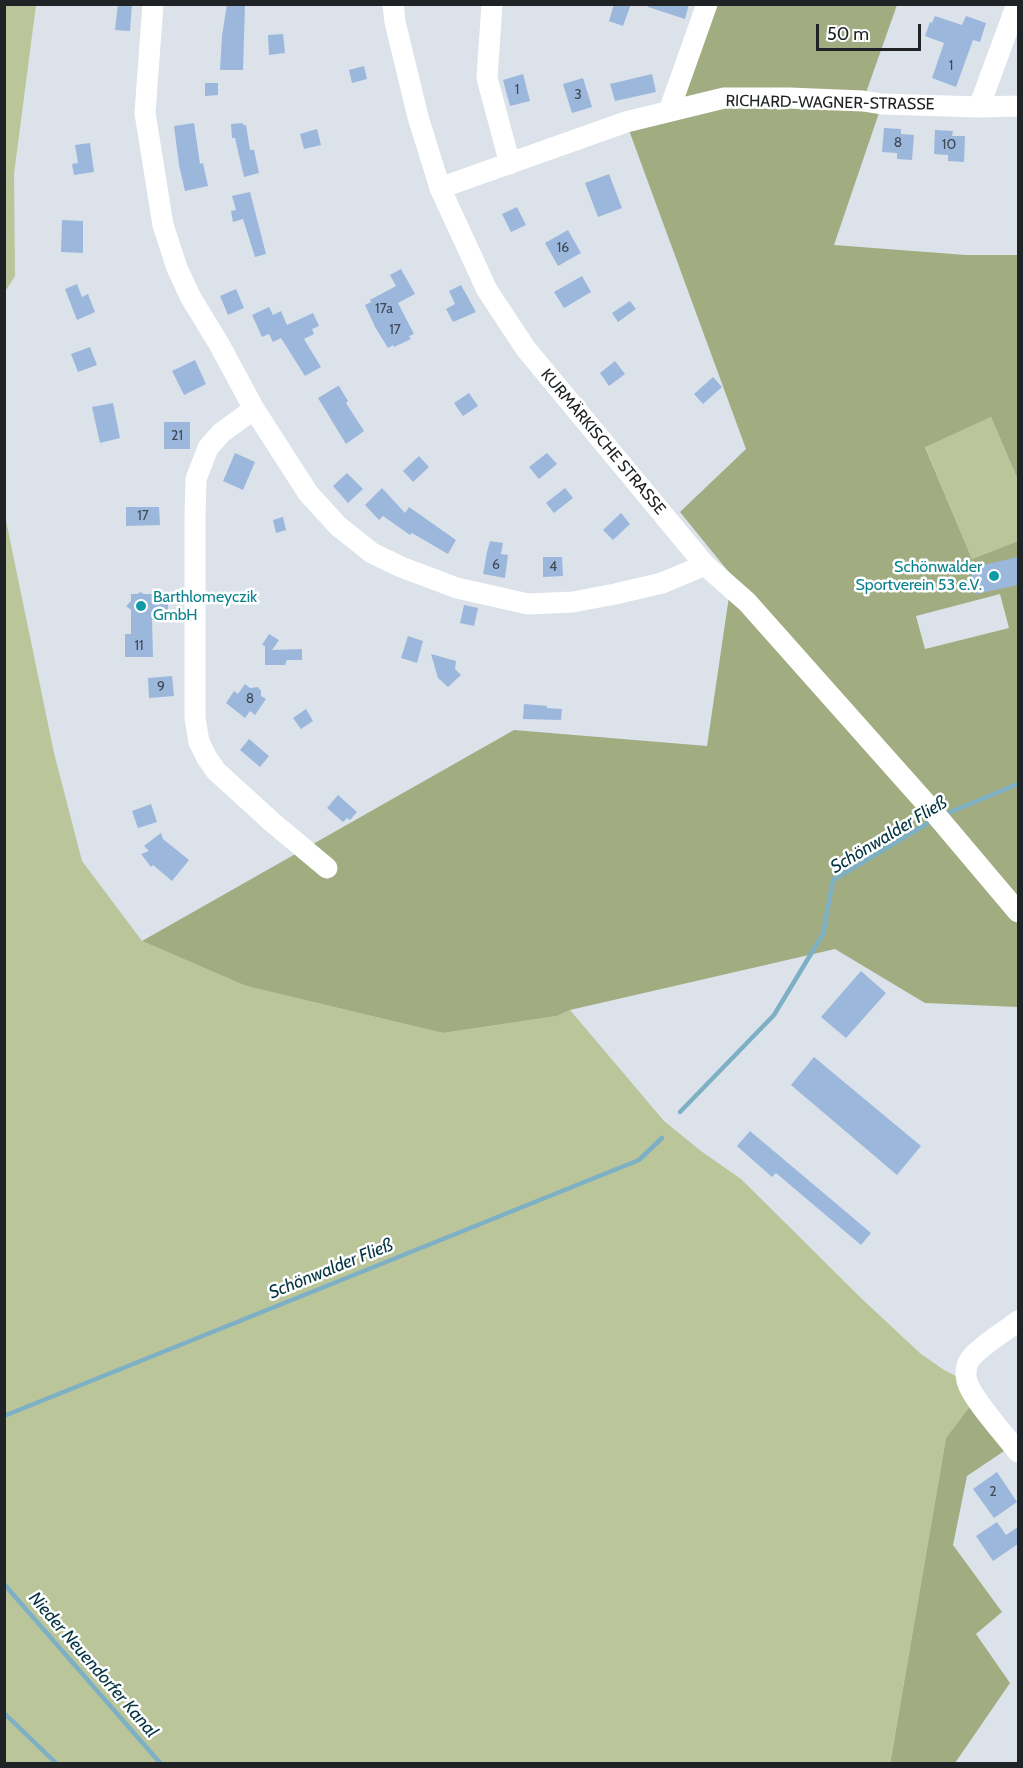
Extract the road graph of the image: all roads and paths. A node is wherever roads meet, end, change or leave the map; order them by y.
1 (153, 4) edge
2 (393, 4) edge
3 (492, 4) edge
4 (707, 4) edge
5 (1017, 4) edge
6 (1018, 106) edge
7 (979, 107) junction
8 (669, 111) junction
9 (510, 164) junction
10 (440, 188) junction
11 (254, 410) junction
12 (705, 565) junction
13 (327, 868) dead end
14 (1018, 912) edge
15 (1018, 1321) edge
16 (1018, 1452) edge

1 - 11 street
2 - 10 street, KURMÄRKISCHE STRASSE
3 - 9 street
4 - 8 street
5 - 7 street
6 - 7 street, RICHARD-WAGNER-STRASSE
7 - 8 street, RICHARD-WAGNER-STRASSE
8 - 9 street, RICHARD-WAGNER-STRASSE
9 - 10 street, RICHARD-WAGNER-STRASSE
10 - 12 street, KURMÄRKISCHE STRASSE
11 - 12 street
11 - 13 street
12 - 14 street, KURMÄRKISCHE STRASSE
15 - 16 street

